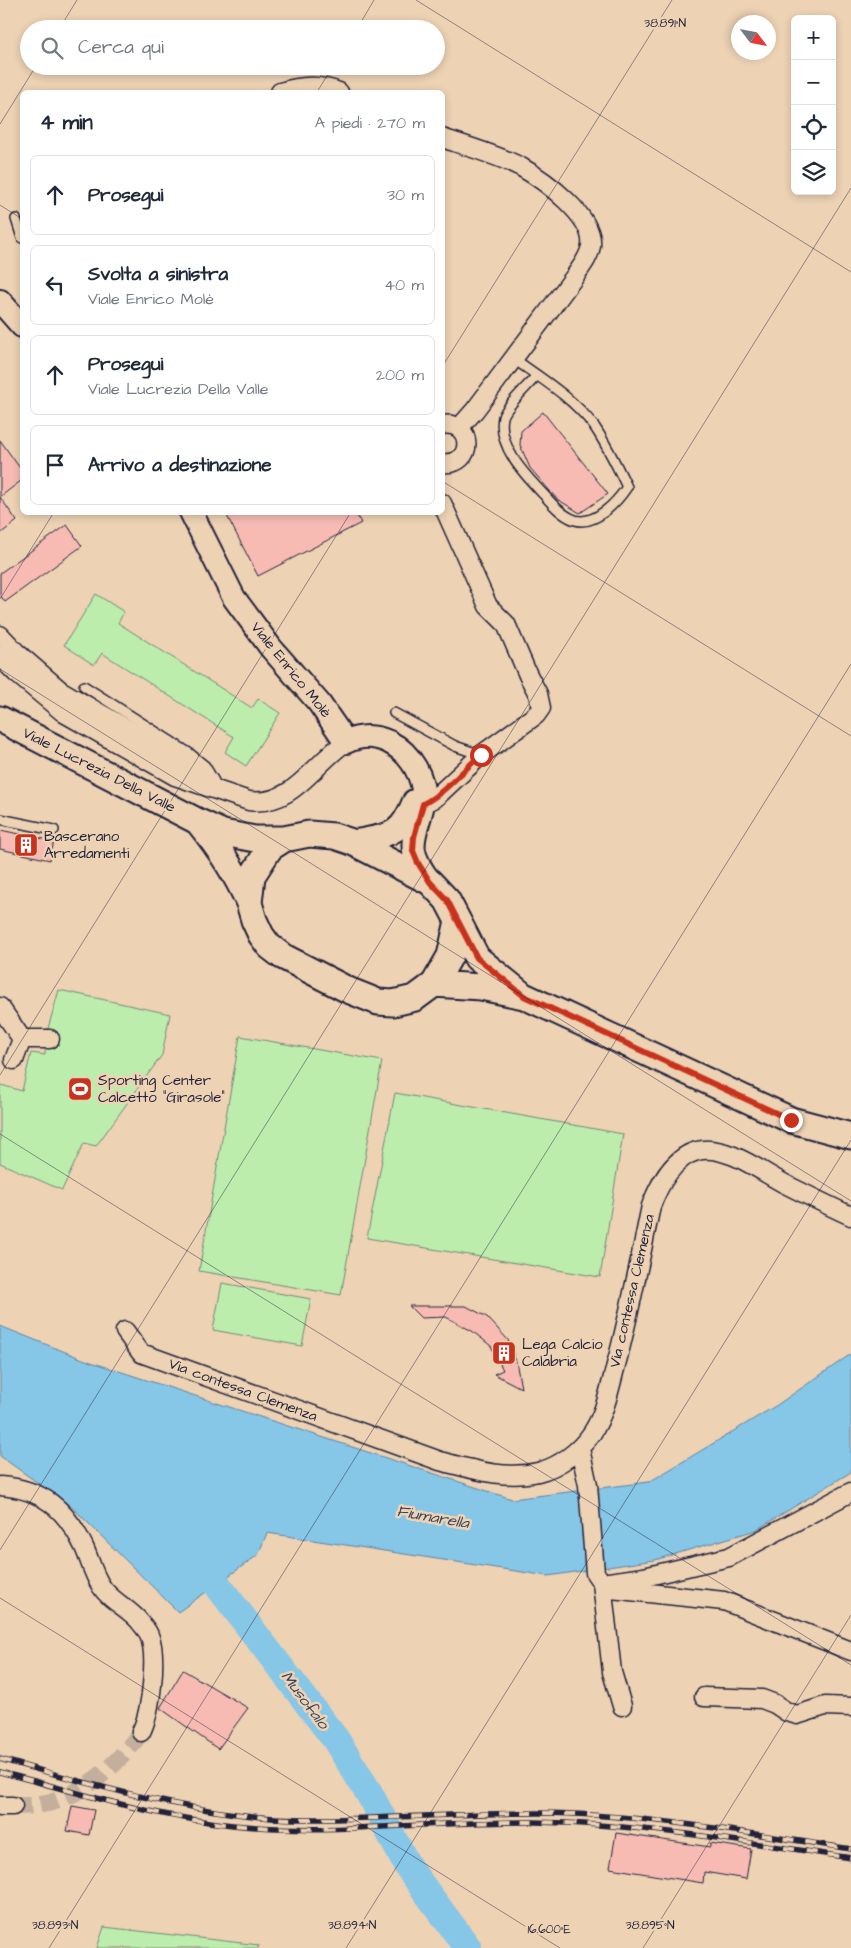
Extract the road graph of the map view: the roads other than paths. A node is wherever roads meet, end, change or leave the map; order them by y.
1 (288, 90) edge
2 (331, 90) edge
3 (445, 139) edge
4 (16, 219) dead end
5 (20, 232) edge
6 (0, 301) edge
7 (20, 324) edge
8 (514, 359) junction
9 (537, 375) junction
10 (451, 427) edge
11 (445, 462) edge
12 (445, 510) edge
13 (192, 515) edge
14 (0, 635) edge
15 (0, 657) edge
16 (84, 686) dead end
17 (394, 713) dead end
18 (0, 719) edge
19 (346, 742) junction
20 (481, 755) junction
21 (420, 780) junction
22 (220, 792) junction
23 (423, 804) junction
24 (0, 819) edge
25 (197, 821) junction
26 (54, 830) dead end
27 (284, 839) junction
28 (352, 842) junction
29 (430, 882) junction
30 (249, 903) junction
31 (458, 921) junction
32 (434, 984) junction
33 (524, 996) junction
34 (0, 1009) edge
35 (22, 1039) junction
36 (50, 1039) dead end
37 (14, 1060) dead end
38 (851, 1136) edge
39 (851, 1216) edge
40 (125, 1332) dead end
41 (580, 1449) junction
42 (0, 1486) edge
43 (851, 1492) edge
44 (599, 1578) junction
45 (851, 1651) edge
46 (704, 1697) dead end
47 (622, 1706) dead end
48 (851, 1707) edge
49 (142, 1732) tunnel mouth

1 - 2 street
3 - 8 street
4 - 5 lane
6 - 7 street
8 - 9 lane
8 - 10 street
9 - 9 lane
10 - 11 street
12 - 20 street
13 - 19 street, Viale Enrico Molè
14 - 22 street
15 - 22 street
16 - 22 lane
17 - 20 lane
18 - 25 main road, Viale Lucrezia Della Valle
19 - 21 street
19 - 22 street
20 - 23 street
21 - 23 street
21 - 28 street
23 - 29 street
24 - 26 lane
25 - 27 main road, Viale Lucrezia Della Valle
25 - 30 main road, Viale Lucrezia Della Valle
27 - 28 main road, Viale Lucrezia Della Valle
27 - 30 main road, Viale Lucrezia Della Valle
28 - 29 main road, Viale Lucrezia Della Valle
29 - 31 main road, Viale Lucrezia Della Valle
30 - 32 main road, Viale Lucrezia Della Valle
31 - 32 main road, Viale Lucrezia Della Valle
31 - 33 main road, Viale Lucrezia Della Valle
32 - 33 main road, Viale Lucrezia Della Valle
33 - 38 main road, Viale Lucrezia Della Valle
34 - 35 street
35 - 36 street
35 - 37 street
39 - 41 street, Via contessa Clemenza
40 - 41 street, Via contessa Clemenza
41 - 44 street
42 - 49 street
43 - 44 street
44 - 45 street
44 - 47 street
46 - 48 street

